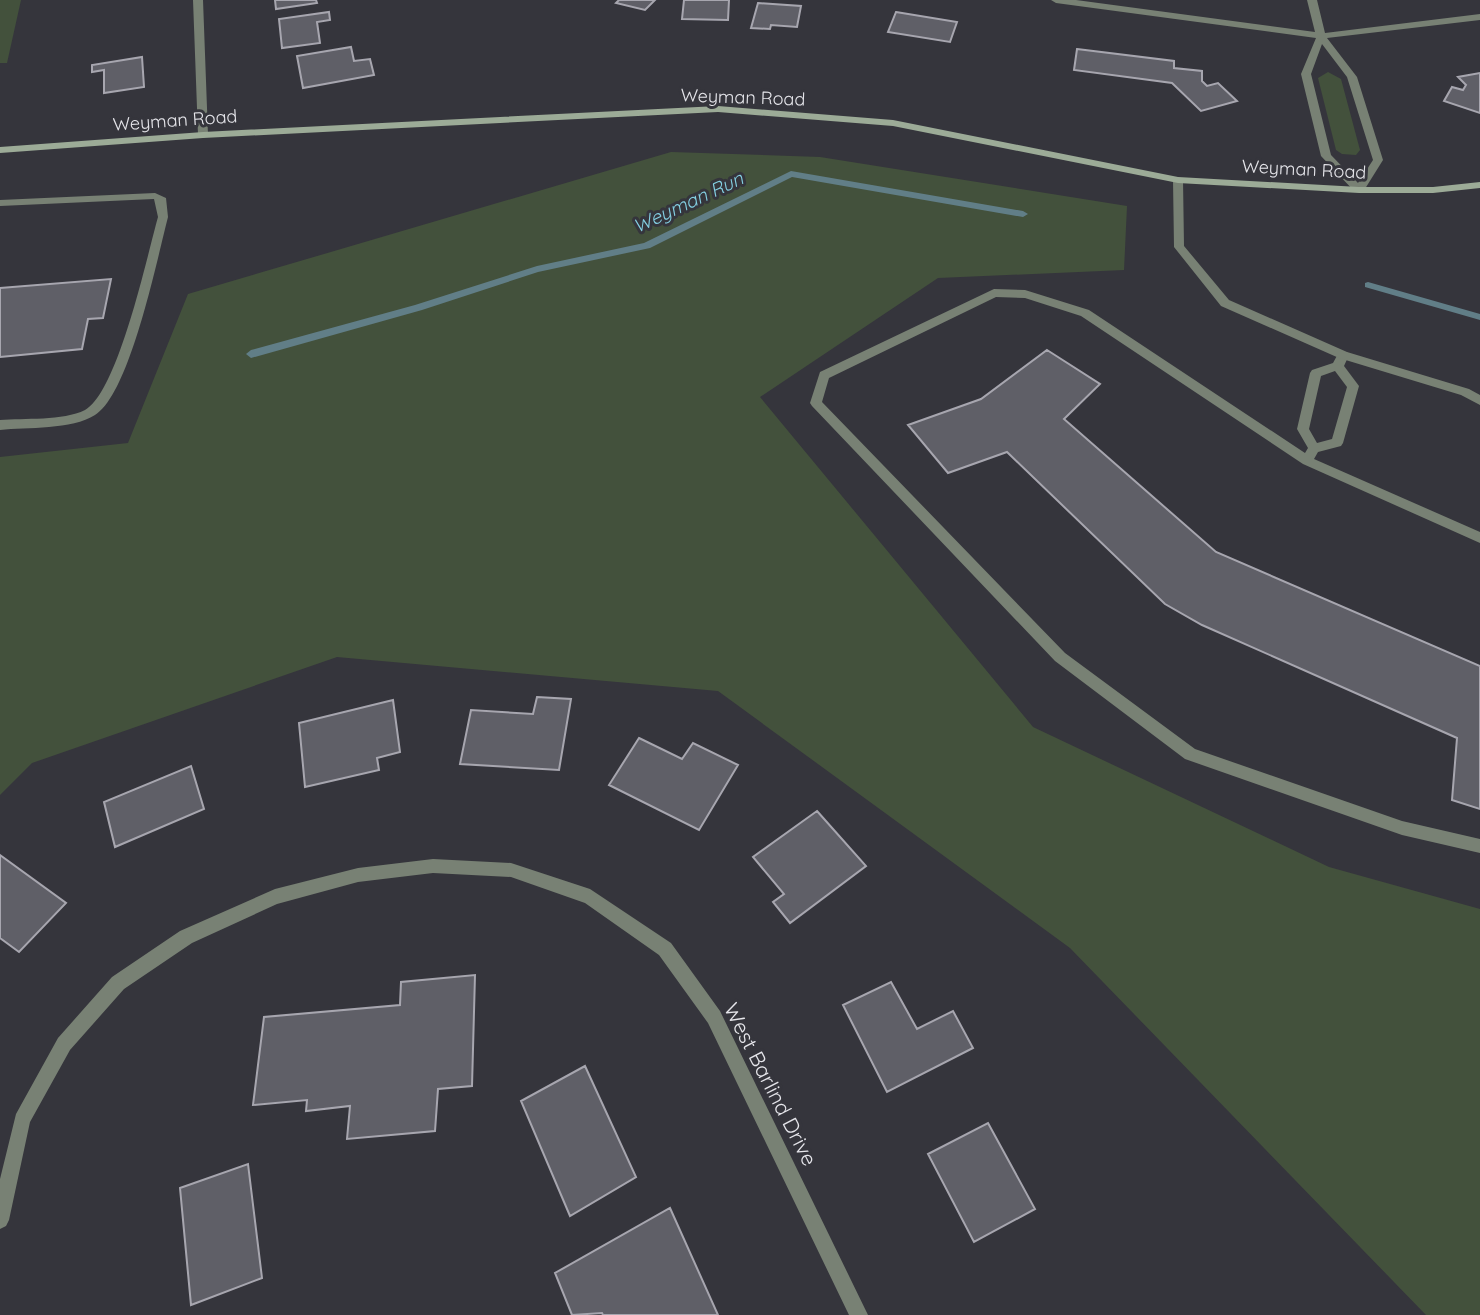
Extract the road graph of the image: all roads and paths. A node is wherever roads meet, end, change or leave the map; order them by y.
1 (198, 0) edge
2 (1056, 0) edge
3 (1312, 0) edge
4 (1480, 18) edge
5 (1321, 36) junction
6 (203, 135) junction
7 (0, 150) edge
8 (1178, 180) junction
9 (1480, 185) edge
10 (1359, 190) junction
11 (0, 204) edge
12 (1340, 360) junction
13 (1480, 401) edge
14 (0, 425) edge
15 (1314, 448) junction
16 (1307, 461) junction
17 (1480, 538) edge
18 (1480, 846) edge
19 (0, 1220) edge
20 (859, 1315) edge

1 - 6 street
2 - 5 street
3 - 5 street
4 - 5 street
5 - 10 street
5 - 10 street
6 - 7 street, Weyman Road
6 - 8 street, Weyman Road
8 - 10 street, Weyman Road
8 - 12 street
9 - 10 street, Weyman Road
11 - 14 street
12 - 13 street
12 - 15 street
12 - 15 street
15 - 16 street
16 - 17 street
16 - 18 street
19 - 20 street, West Barlind Drive

